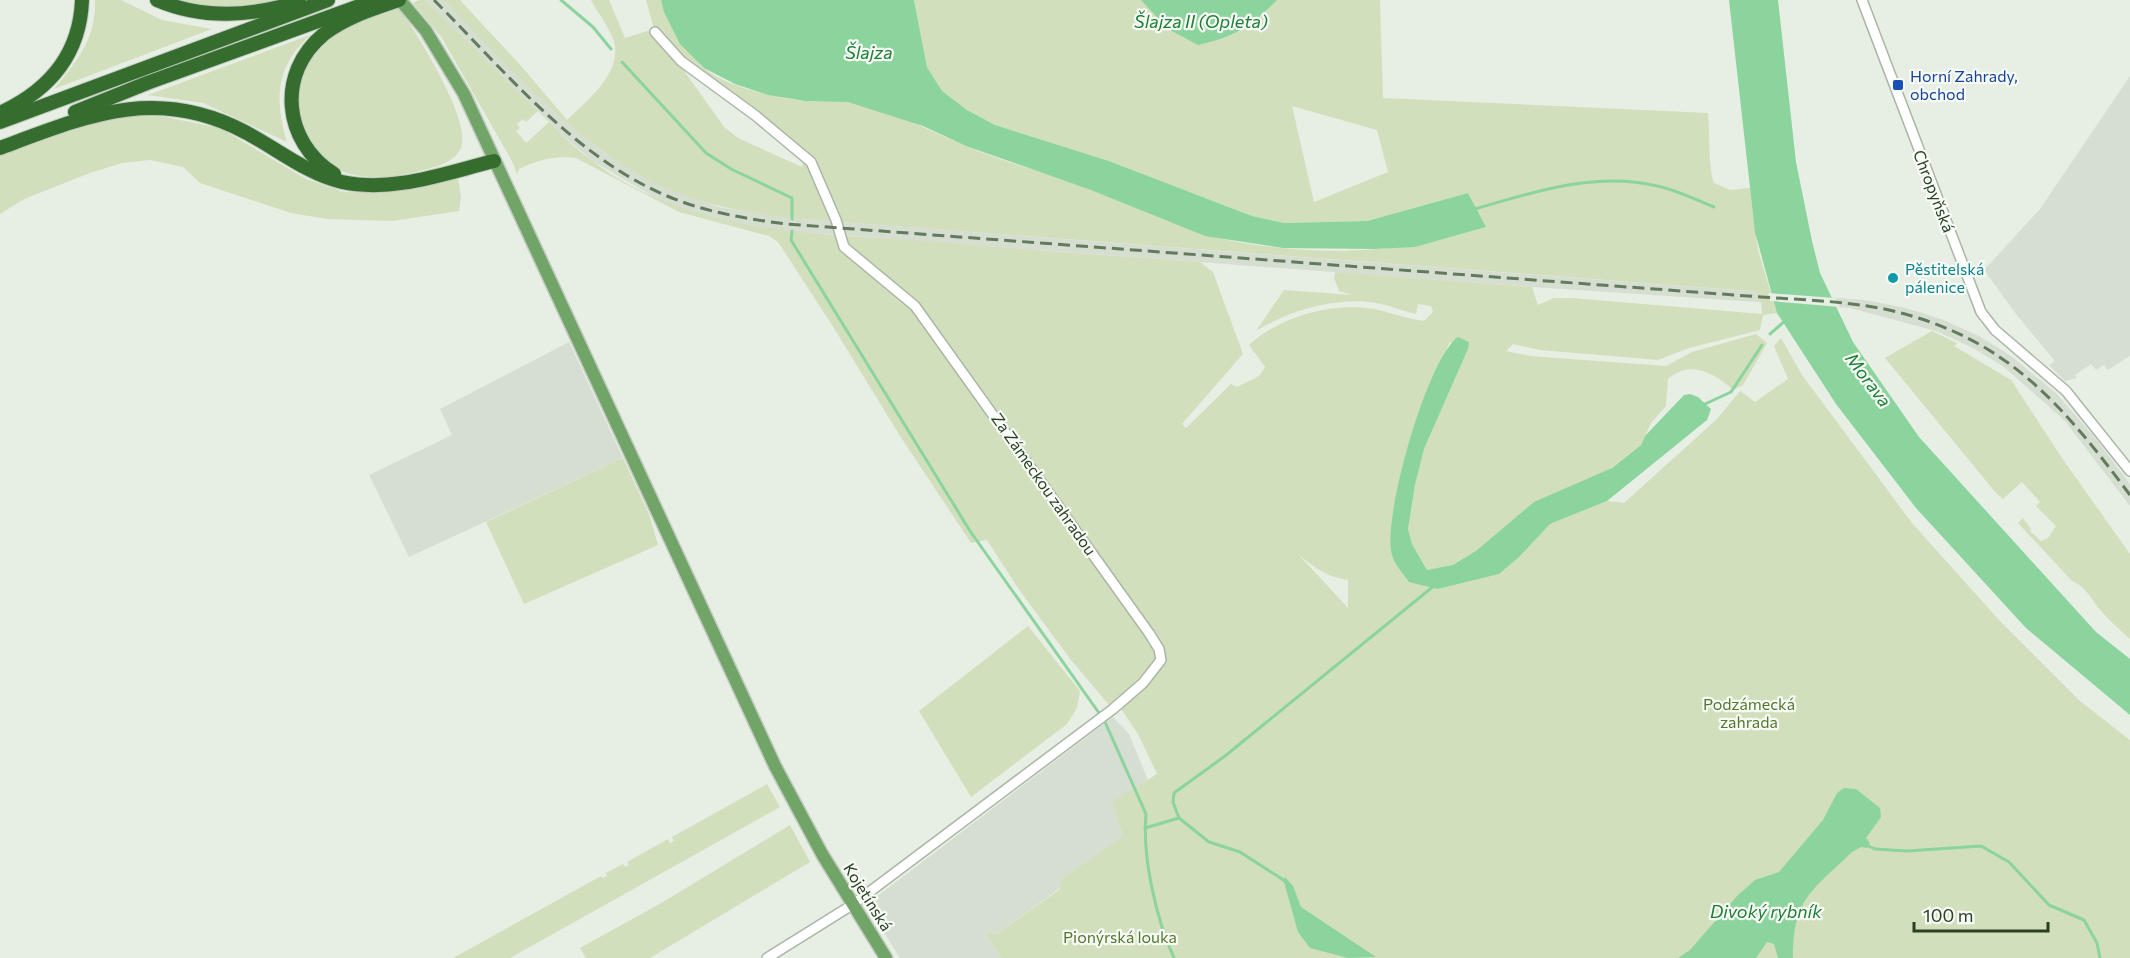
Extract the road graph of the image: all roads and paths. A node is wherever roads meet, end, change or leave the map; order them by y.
1 (82, 0) edge
2 (157, 0) edge
3 (307, 0) edge
4 (328, 0) edge
5 (400, 0) edge
6 (1862, 0) edge
7 (373, 4) edge
8 (656, 32) dead end
9 (0, 113) edge
10 (0, 122) edge
11 (0, 140) edge
12 (0, 148) edge
13 (494, 161) junction
14 (364, 184) junction
15 (2130, 471) edge
16 (852, 905) junction
17 (767, 958) edge
18 (886, 958) edge

1 - 9 highway
2 - 3 highway
4 - 10 highway
5 - 7 highway
5 - 13 main road
6 - 15 street, Chropyňská
7 - 11 highway
7 - 14 highway
8 - 16 street, Za Zámeckou zahradou
12 - 14 highway
13 - 14 highway
13 - 16 main road, Kojetínská
16 - 17 street, Za Zámeckou zahradou
16 - 18 main road, Kojetínská

